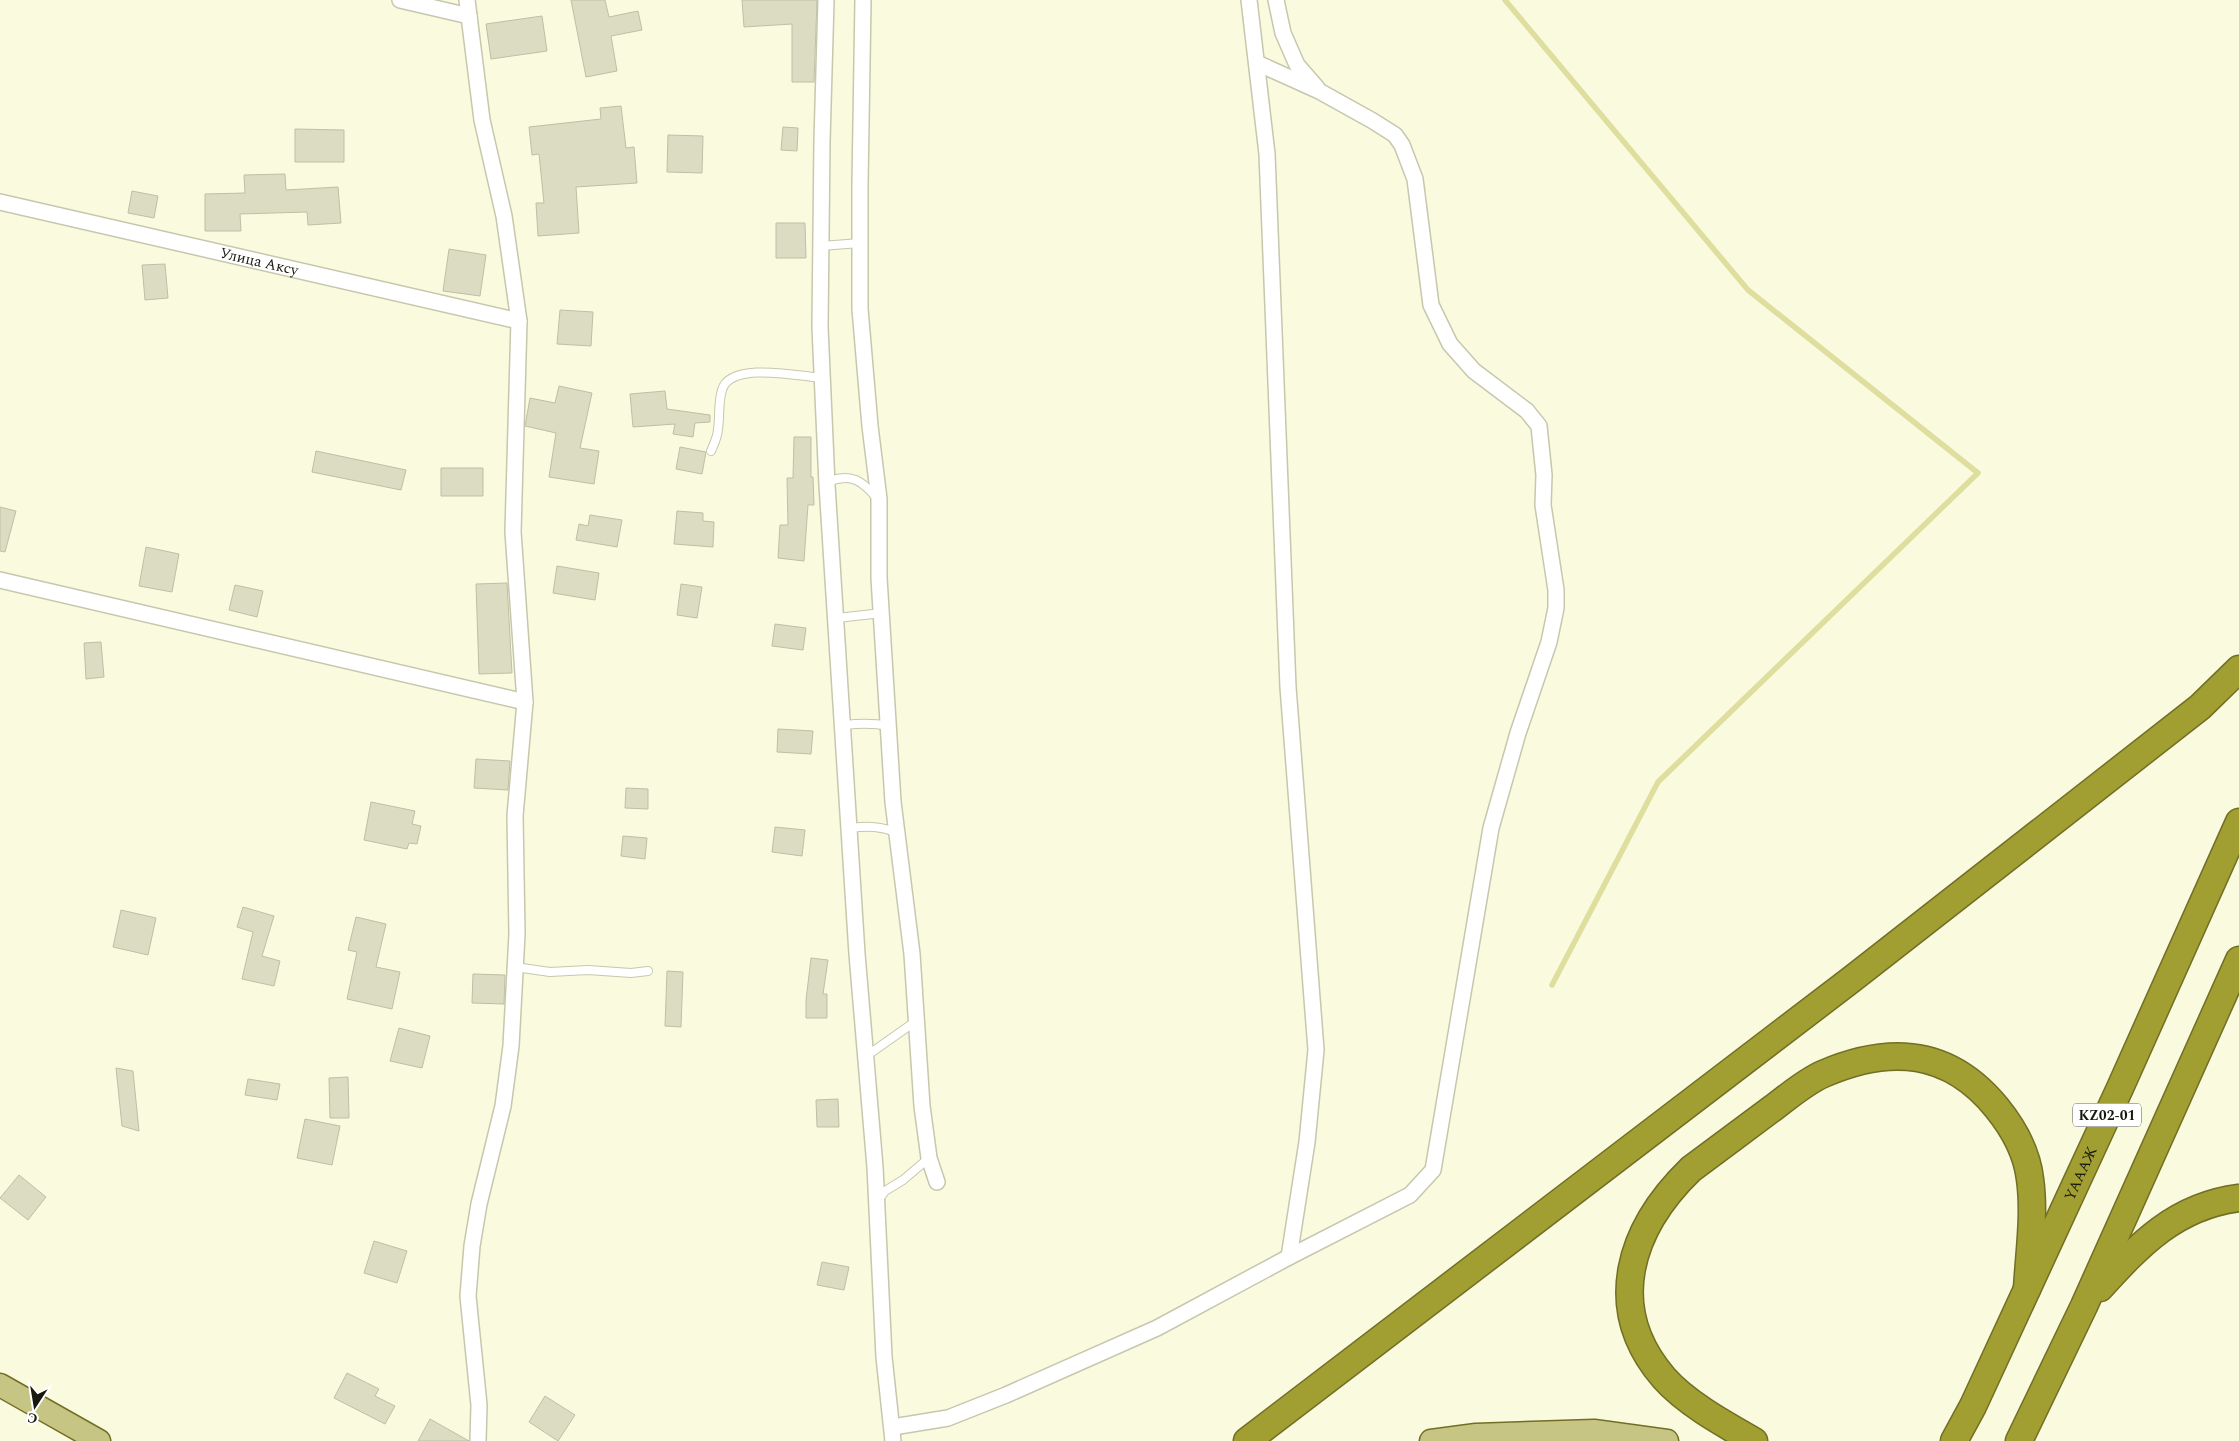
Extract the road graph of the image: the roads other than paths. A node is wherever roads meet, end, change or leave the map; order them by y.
1 (400, 0) edge
2 (467, 0) edge
3 (826, 0) edge
4 (863, 0) edge
5 (1249, 0) edge
6 (1276, 0) edge
7 (469, 16) junction
8 (1257, 63) junction
9 (1319, 91) junction
10 (0, 202) edge
11 (860, 243) junction
12 (821, 246) junction
13 (518, 321) junction
14 (822, 378) junction
15 (711, 451) dead end
16 (828, 497) junction
17 (878, 499) junction
18 (0, 580) edge
19 (882, 613) junction
20 (837, 618) junction
21 (2239, 669) edge
22 (526, 702) junction
23 (889, 726) junction
24 (844, 732) junction
25 (2239, 822) edge
26 (897, 833) junction
27 (850, 839) junction
28 (2239, 960) edge
29 (515, 967) junction
30 (648, 971) dead end
31 (916, 1021) junction
32 (865, 1057) junction
33 (928, 1158) junction
34 (937, 1182) dead end
35 (2239, 1198) edge
36 (876, 1203) junction
37 (1289, 1257) junction
38 (2027, 1289) junction
39 (2084, 1306) junction
40 (0, 1385) edge
41 (893, 1434) edge
42 (2023, 1434) edge
43 (95, 1440) edge
44 (478, 1441) edge
45 (1247, 1441) edge
46 (1431, 1441) edge
47 (1666, 1441) edge
48 (1754, 1441) edge
49 (1954, 1441) edge

1 - 7 street
2 - 7 street
3 - 12 street
4 - 11 street
5 - 8 street
6 - 9 street
7 - 13 street
8 - 9 street
8 - 37 street
9 - 37 street
10 - 13 street, Улица Аксу
11 - 12 lane
11 - 17 street
12 - 14 street
13 - 22 street
14 - 15 lane
14 - 16 street
16 - 17 lane
16 - 20 street
17 - 19 street
18 - 22 street
19 - 20 lane
19 - 23 street
20 - 24 street
21 - 45 highway
22 - 29 street
23 - 24 lane
23 - 26 street
24 - 27 street
25 - 38 highway, ҮАААЖ / KZ02-01
26 - 27 lane
26 - 31 street
27 - 32 street
28 - 39 highway, KZ02-01
29 - 30 lane
29 - 44 street
31 - 32 lane
31 - 33 street
32 - 36 street
33 - 34 street
33 - 36 lane
35 - 39 highway
36 - 41 street
37 - 41 street
38 - 48 highway
38 - 49 highway, ҮАААЖ / KZ02-01
39 - 42 highway, KZ02-01
40 - 43 main road
46 - 47 main road

